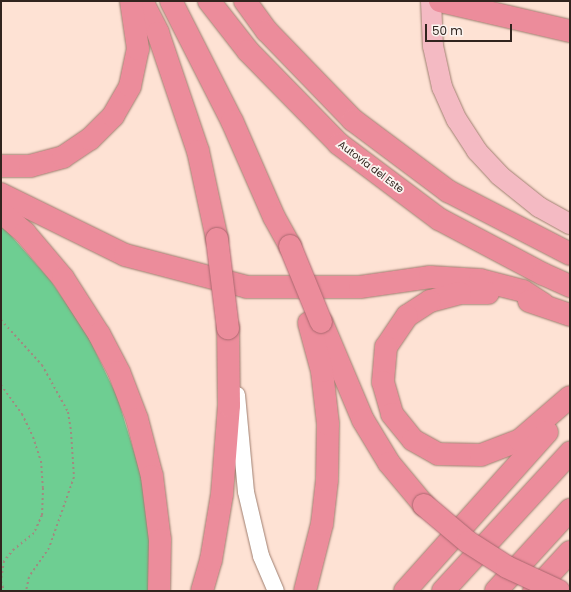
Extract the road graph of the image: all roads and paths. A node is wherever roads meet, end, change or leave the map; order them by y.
1 (131, 1) edge
2 (142, 1) edge
3 (171, 1) edge
4 (210, 1) edge
5 (245, 1) edge
6 (431, 1) edge
7 (440, 1) edge
8 (518, 20) junction
9 (570, 22) edge
10 (570, 31) edge
11 (1, 166) edge
12 (1, 194) edge
13 (1, 212) edge
14 (570, 224) edge
15 (570, 254) edge
16 (570, 286) edge
17 (543, 304) junction
18 (570, 315) edge
19 (1, 320) edge
20 (315, 322) junction
21 (228, 328) junction
22 (1, 385) edge
23 (570, 397) edge
24 (570, 406) edge
25 (570, 453) edge
26 (570, 510) edge
27 (570, 552) edge
28 (4, 591) edge
29 (26, 591) edge
30 (159, 591) edge
31 (202, 591) edge
32 (276, 591) edge
33 (305, 591) edge
34 (405, 591) edge
35 (443, 591) edge
36 (496, 591) edge
37 (534, 591) edge
38 (559, 591) edge

1 - 11 highway
2 - 21 highway, bridge
3 - 20 highway
4 - 16 highway, Autovía del Este
5 - 15 highway
6 - 14 main road
7 - 8 highway
8 - 9 highway
8 - 10 highway
12 - 17 highway
13 - 30 highway
17 - 18 highway
17 - 23 highway
19 - 29 path
20 - 33 highway
20 - 38 highway, bridge
21 - 31 highway
21 - 32 street
22 - 28 path
24 - 34 highway
25 - 35 highway
26 - 36 highway
27 - 37 highway

